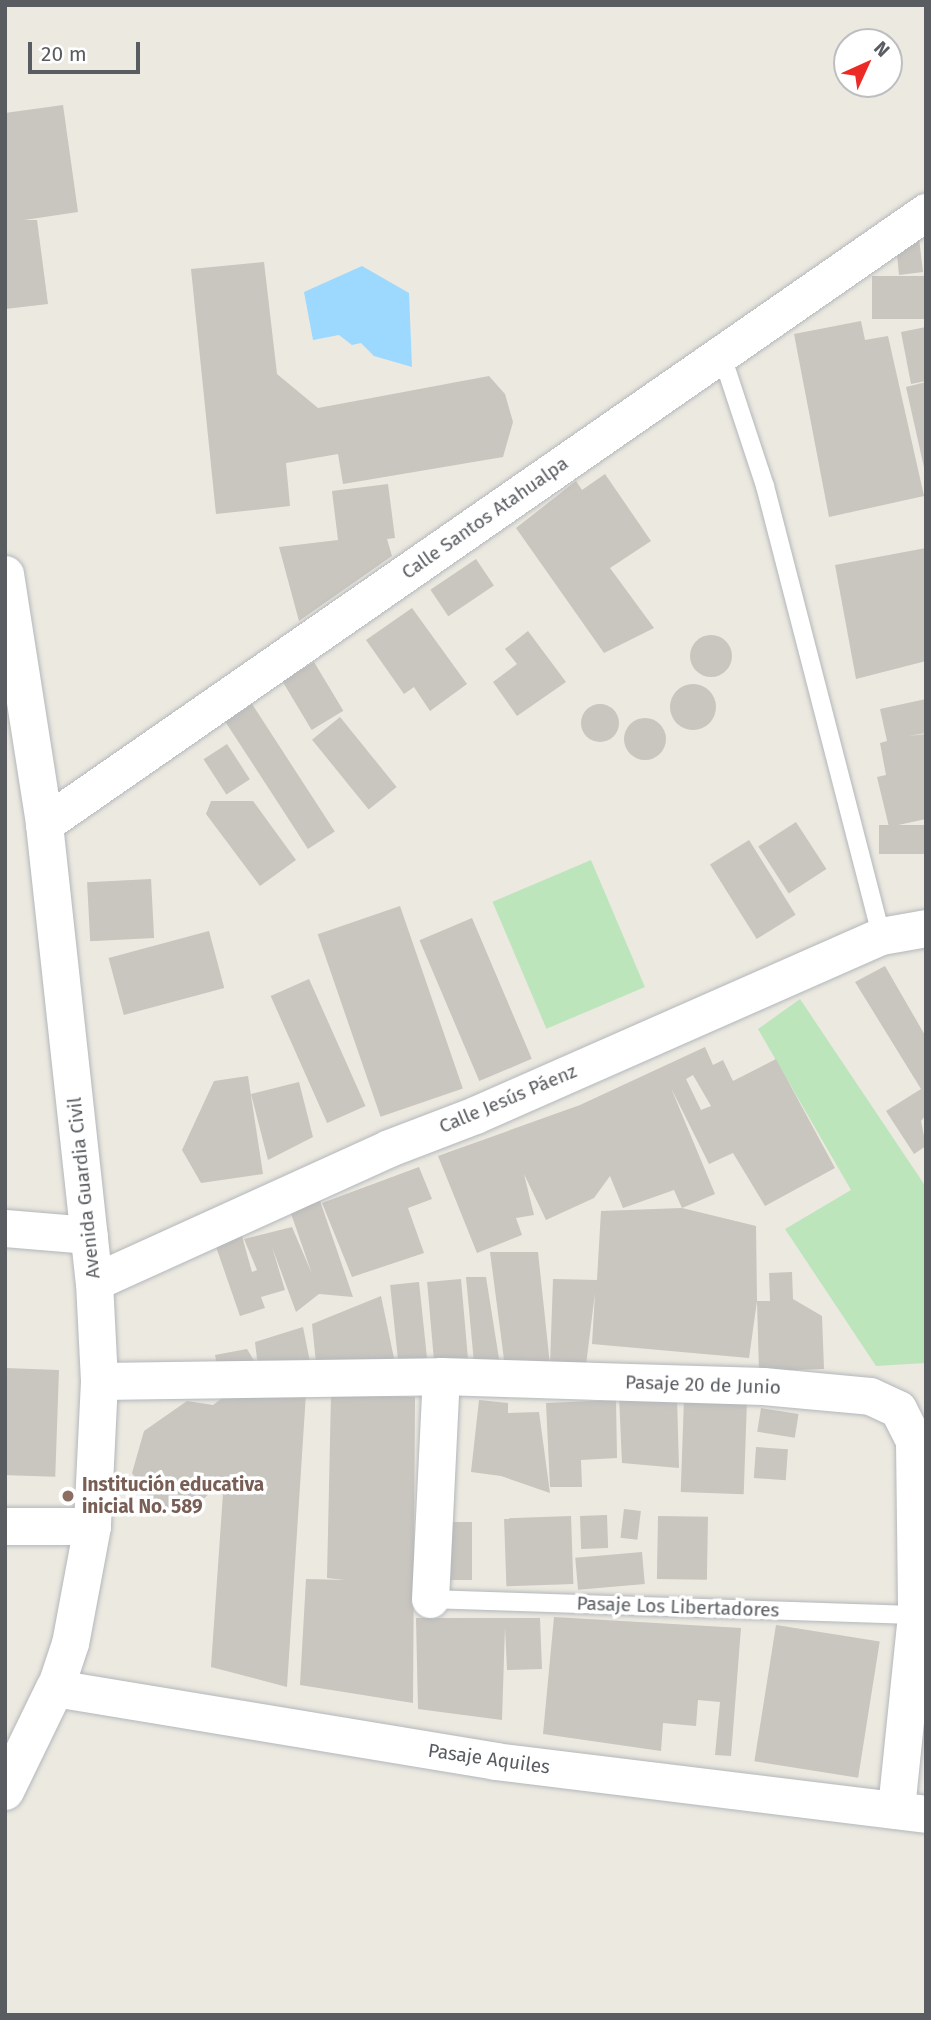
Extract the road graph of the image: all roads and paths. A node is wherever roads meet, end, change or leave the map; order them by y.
1 (926, 212) edge
2 (721, 353) junction
3 (7, 597) edge
4 (44, 824) junction
5 (926, 928) edge
6 (881, 936) junction
7 (5, 1228) edge
8 (89, 1235) junction
9 (94, 1282) junction
10 (441, 1376) junction
11 (99, 1381) junction
12 (92, 1526) junction
13 (5, 1527) edge
14 (430, 1599) joint
15 (921, 1615) edge
16 (55, 1688) junction
17 (5, 1791) edge
18 (911, 1812) edge

1 - 2 street, Calle Santos Atahualpa
2 - 4 street, Calle Santos Atahualpa
2 - 6 lane
3 - 4 street, Avenida Guardia Civil
4 - 8 street, Avenida Guardia Civil
5 - 6 street, Calle Jesús Páenz
6 - 9 street, Calle Jesús Páenz
7 - 8 street
8 - 9 street, Avenida Guardia Civil
9 - 11 street, Avenida Guardia Civil
10 - 11 street, Pasaje 20 de Junio
10 - 14 street
10 - 15 street, Pasaje 20 de Junio
11 - 12 street, Avenida Guardia Civil
12 - 13 street
12 - 16 street, Avenida Guardia Civil
14 - 15 lane, Pasaje Los Libertadores
15 - 18 street, Pasaje 20 de Junio
16 - 17 street, Avenida Guardia Civil
16 - 18 street, Pasaje Aquiles

